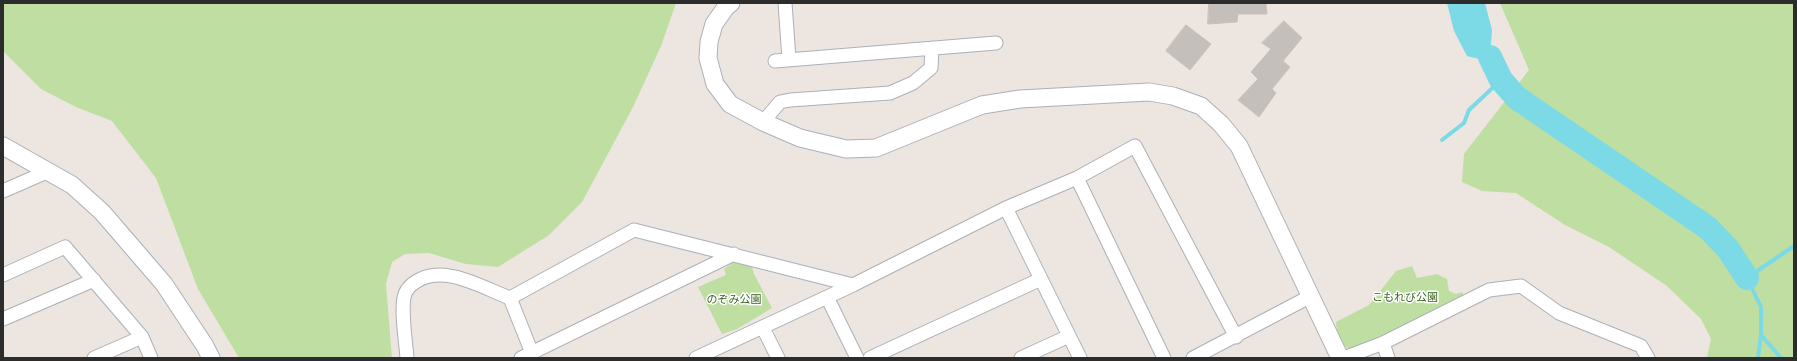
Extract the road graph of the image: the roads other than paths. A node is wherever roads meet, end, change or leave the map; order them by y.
1 (731, 3) edge
2 (785, 3) edge
3 (996, 43) dead end
4 (932, 48) junction
5 (790, 59) junction
6 (775, 61) dead end
7 (763, 122) junction
8 (3, 146) edge
9 (49, 171) junction
10 (1077, 178) junction
11 (3, 191) edge
12 (1006, 208) junction
13 (734, 254) junction
14 (3, 275) edge
15 (1041, 279) junction
16 (94, 280) junction
17 (853, 285) junction
18 (1311, 296) junction
19 (827, 297) junction
20 (510, 298) junction
21 (3, 319) edge
22 (763, 328) junction
23 (1069, 336) junction
24 (142, 337) junction
25 (1236, 337) junction
26 (1383, 343) junction
27 (536, 354) edge
28 (94, 358) edge
29 (151, 358) edge
30 (211, 358) edge
31 (407, 358) edge
32 (696, 358) edge
33 (778, 358) edge
34 (857, 358) edge
35 (870, 358) edge
36 (1021, 358) edge
37 (1080, 358) edge
38 (1164, 358) edge
39 (1193, 358) edge
40 (1340, 358) edge
41 (1344, 358) edge
42 (1388, 358) edge
43 (1648, 358) edge

1 - 7 street
2 - 5 street
3 - 4 street
4 - 5 street
4 - 7 street
5 - 6 street
7 - 18 street
8 - 9 street
9 - 11 street
9 - 30 street
10 - 12 street
10 - 25 street
10 - 38 street
12 - 15 street
12 - 17 street
13 - 17 street
13 - 20 street
13 - 27 street
14 - 16 street
15 - 23 street
15 - 35 street
16 - 21 street
16 - 24 street
17 - 19 street
18 - 25 street
18 - 40 street
19 - 22 street
19 - 34 street
20 - 27 street
20 - 31 street
22 - 32 street
22 - 33 street
23 - 36 street
23 - 37 street
24 - 28 street
24 - 29 street
25 - 39 street
26 - 41 street
26 - 42 street
26 - 43 street

